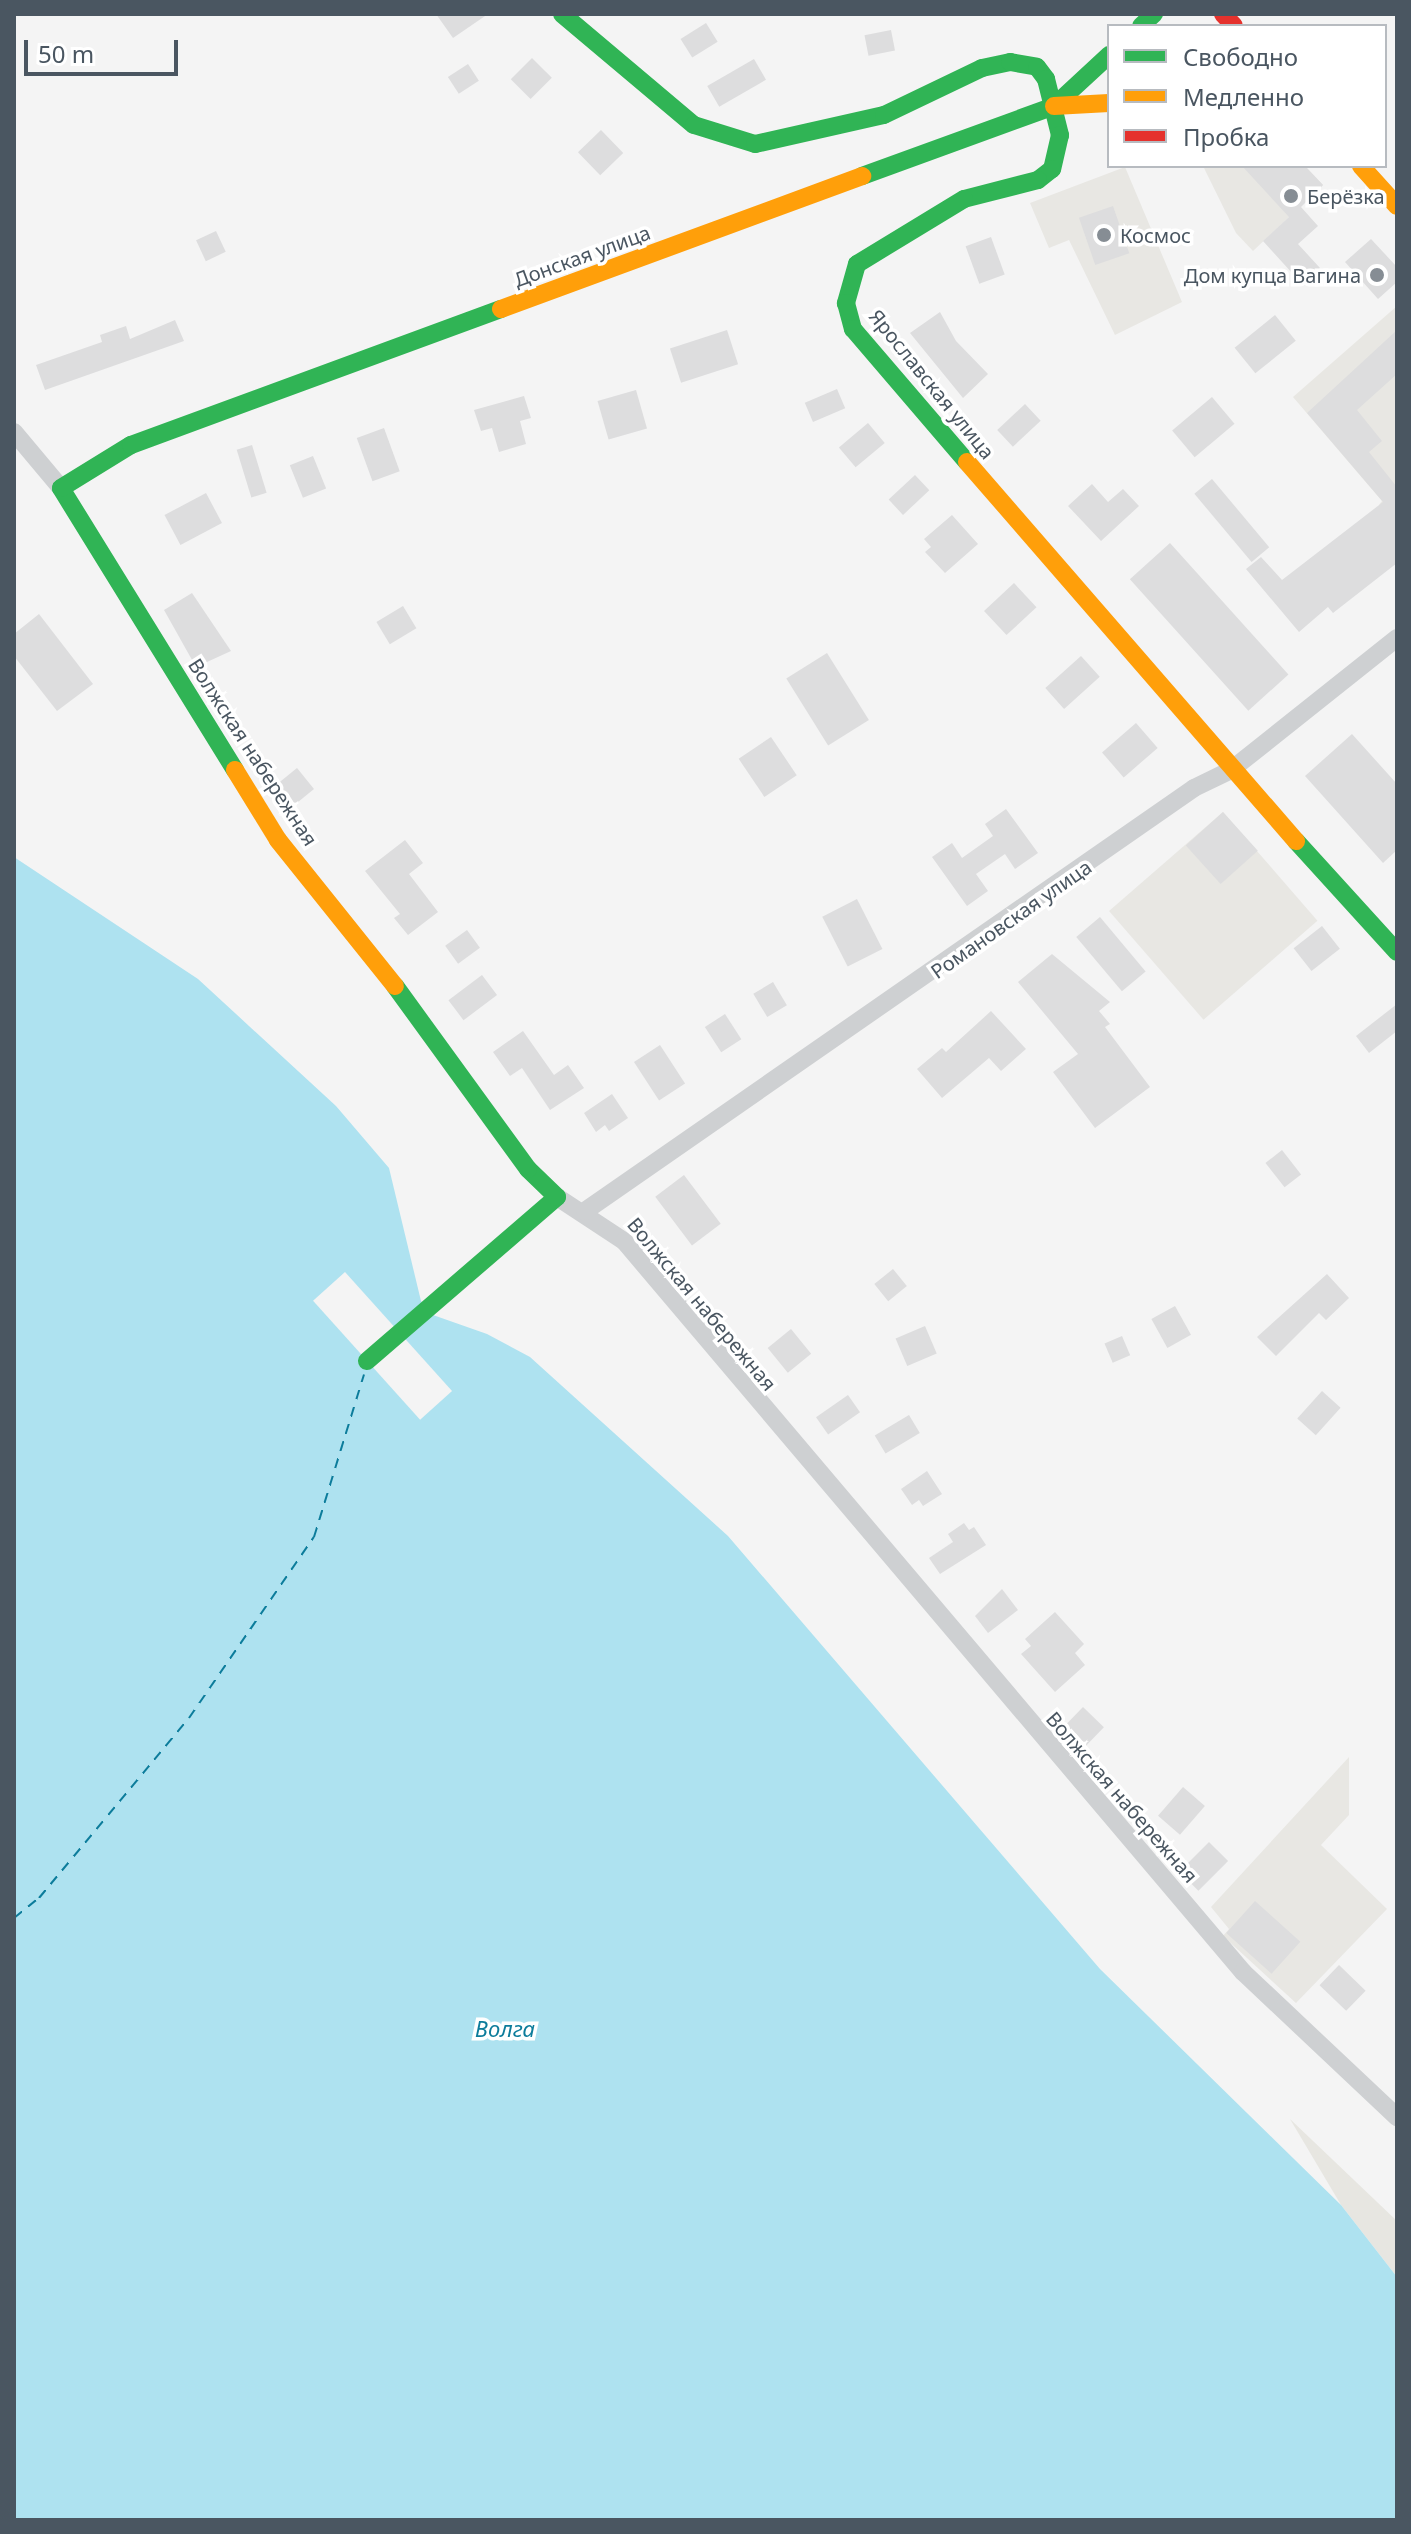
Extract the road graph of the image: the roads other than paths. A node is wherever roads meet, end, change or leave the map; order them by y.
1 (562, 14) edge
2 (1107, 57) edge
3 (1107, 103) edge
4 (1054, 106) junction
5 (1363, 168) edge
6 (1397, 206) edge
7 (14, 432) edge
8 (61, 488) junction
9 (1397, 638) edge
10 (1231, 770) junction
11 (1397, 952) edge
12 (557, 1197) junction
13 (585, 1211) junction
14 (367, 1361) dead end
15 (1397, 2117) edge

1 - 4 street, Ярославская улица
2 - 4 street, Донская улица
3 - 4 street
4 - 8 street, Донская улица
4 - 10 street, Ярославская улица
5 - 6 street
7 - 8 street, Волжская набережная
8 - 12 street, Волжская набережная
9 - 10 street, Романовская улица
10 - 11 street, Ярославская улица
10 - 13 street, Романовская улица
12 - 13 street, Волжская набережная
12 - 14 street
13 - 15 street, Волжская набережная

